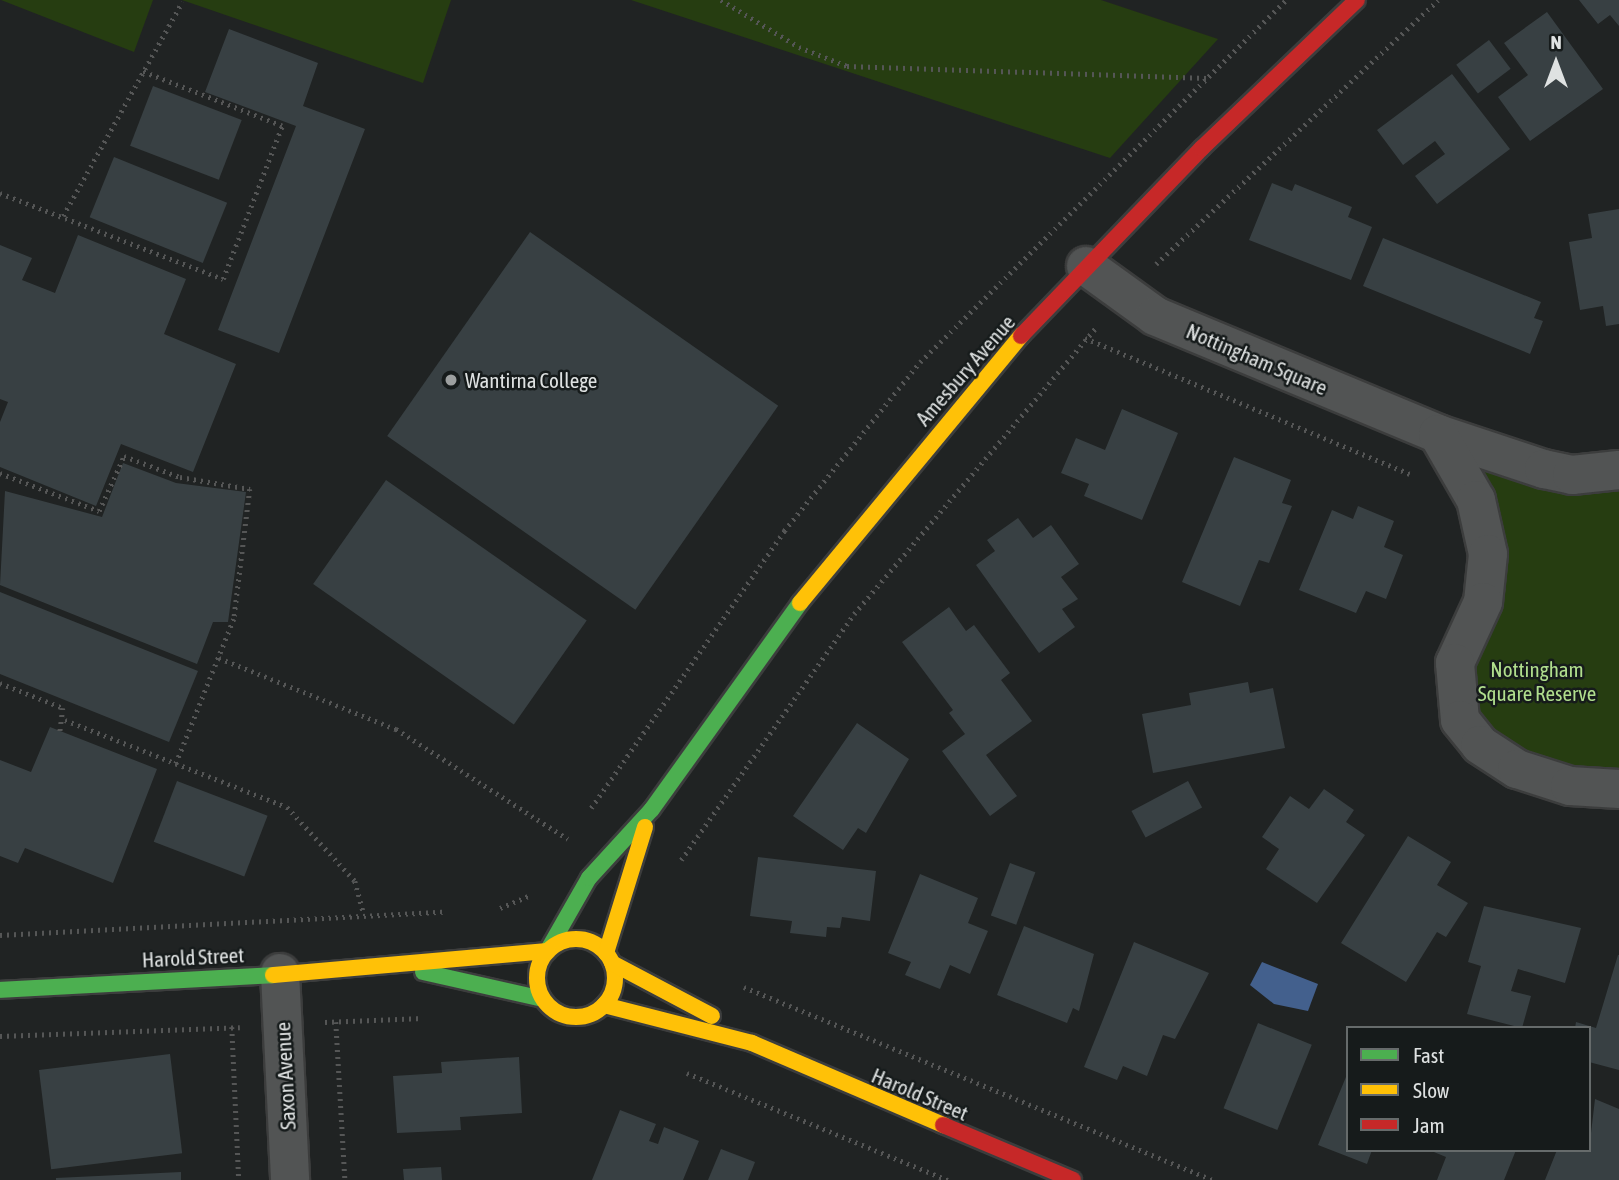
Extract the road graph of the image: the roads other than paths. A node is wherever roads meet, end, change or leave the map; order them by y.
1 (1357, 0) edge
2 (1086, 266) junction
3 (1438, 434) junction
4 (1619, 470) edge
5 (1619, 789) edge
6 (652, 809) junction
7 (548, 949) junction
8 (609, 958) junction
9 (389, 968) junction
10 (280, 973) junction
11 (0, 989) edge
12 (543, 999) junction
13 (604, 1005) junction
14 (752, 1043) junction
15 (290, 1180) edge
16 (1073, 1180) edge

1 - 2 street, Amesbury Avenue
2 - 3 street, Nottingham Square
2 - 6 street, Amesbury Avenue
3 - 4 street, Nottingham Square
3 - 5 street
6 - 7 street, Amesbury Avenue
6 - 8 street, Amesbury Avenue
7 - 8 street
7 - 9 street, Harold Street
7 - 12 street
8 - 13 street
8 - 14 street, Harold Street
9 - 10 street, Harold Street
9 - 12 street, Harold Street
10 - 11 street, Harold Street
10 - 15 street, Saxon Avenue
12 - 13 street
13 - 14 street, Harold Street
14 - 16 street, Harold Street

